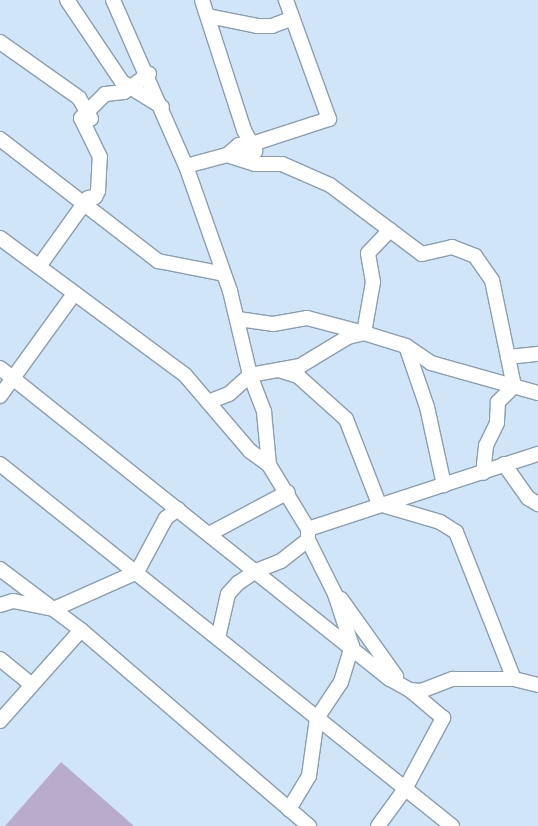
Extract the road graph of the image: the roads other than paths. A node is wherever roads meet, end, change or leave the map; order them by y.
1 (67, 0) edge
2 (113, 0) edge
3 (202, 0) edge
4 (286, 0) edge
5 (208, 16) junction
6 (293, 18) junction
7 (0, 42) edge
8 (149, 74) junction
9 (129, 89) junction
10 (162, 107) junction
11 (88, 111) junction
12 (98, 132) dead end
13 (0, 139) edge
14 (255, 151) junction
15 (227, 155) junction
16 (186, 166) junction
17 (84, 205) junction
18 (390, 230) junction
19 (0, 238) edge
20 (40, 265) junction
21 (224, 274) junction
22 (73, 294) junction
23 (238, 319) junction
24 (364, 333) junction
25 (406, 346) junction
26 (538, 354) edge
27 (508, 357) junction
28 (0, 368) edge
29 (279, 370) junction
30 (250, 375) junction
31 (14, 379) junction
32 (529, 391) edge
33 (0, 396) edge
34 (208, 402) junction
35 (538, 402) edge
36 (538, 454) edge
37 (0, 464) edge
38 (504, 464) junction
39 (269, 465) junction
40 (483, 473) junction
41 (444, 485) junction
42 (288, 492) junction
43 (379, 504) junction
44 (538, 504) edge
45 (178, 509) junction
46 (209, 534) junction
47 (308, 534) junction
48 (0, 569) edge
49 (256, 571) junction
50 (137, 572) junction
51 (329, 582) junction
52 (0, 605) edge
53 (54, 609) junction
54 (81, 630) junction
55 (218, 638) junction
56 (352, 646) junction
57 (0, 659) edge
58 (514, 679) junction
59 (32, 685) junction
60 (538, 685) edge
61 (406, 688) junction
62 (317, 718) junction
63 (0, 721) edge
64 (406, 789) junction
65 (289, 809) junction
66 (309, 826) edge
67 (378, 826) edge
68 (452, 826) edge

1 - 9 street
2 - 8 street
3 - 5 street
4 - 6 street
5 - 6 street
5 - 14 street
6 - 14 street
7 - 11 street
8 - 9 street
8 - 10 street
9 - 10 street
9 - 11 street
10 - 16 street
11 - 12 street
11 - 17 street
13 - 17 street
14 - 15 street
15 - 16 street
15 - 18 street
16 - 21 street
17 - 20 street
17 - 21 street
18 - 24 street
18 - 27 street
19 - 20 street
20 - 22 street
21 - 23 street
22 - 31 street
22 - 34 street
23 - 24 street
23 - 30 street
24 - 25 street
24 - 29 street
25 - 32 street
25 - 41 street
26 - 27 street
27 - 32 street
28 - 31 street
29 - 30 street
29 - 43 street
30 - 34 street
30 - 39 street
31 - 33 street
31 - 45 street
32 - 35 street
32 - 40 street
34 - 39 street
36 - 38 street
37 - 50 street
38 - 40 street
38 - 44 street
39 - 42 street
40 - 41 street
41 - 43 street
42 - 46 street
42 - 47 street
43 - 47 street
43 - 58 street
45 - 46 street
45 - 50 street
46 - 49 street
47 - 49 street
47 - 51 street
48 - 53 street
49 - 55 street
49 - 56 street
50 - 53 street
50 - 55 street
51 - 56 street
51 - 61 street
52 - 53 street
53 - 54 street
54 - 59 street
54 - 65 street
55 - 62 street
56 - 61 street
56 - 62 street
57 - 59 street
58 - 60 street
58 - 61 street
59 - 63 street
61 - 64 street
62 - 64 street
62 - 65 street
64 - 67 street
64 - 68 street
65 - 66 street

